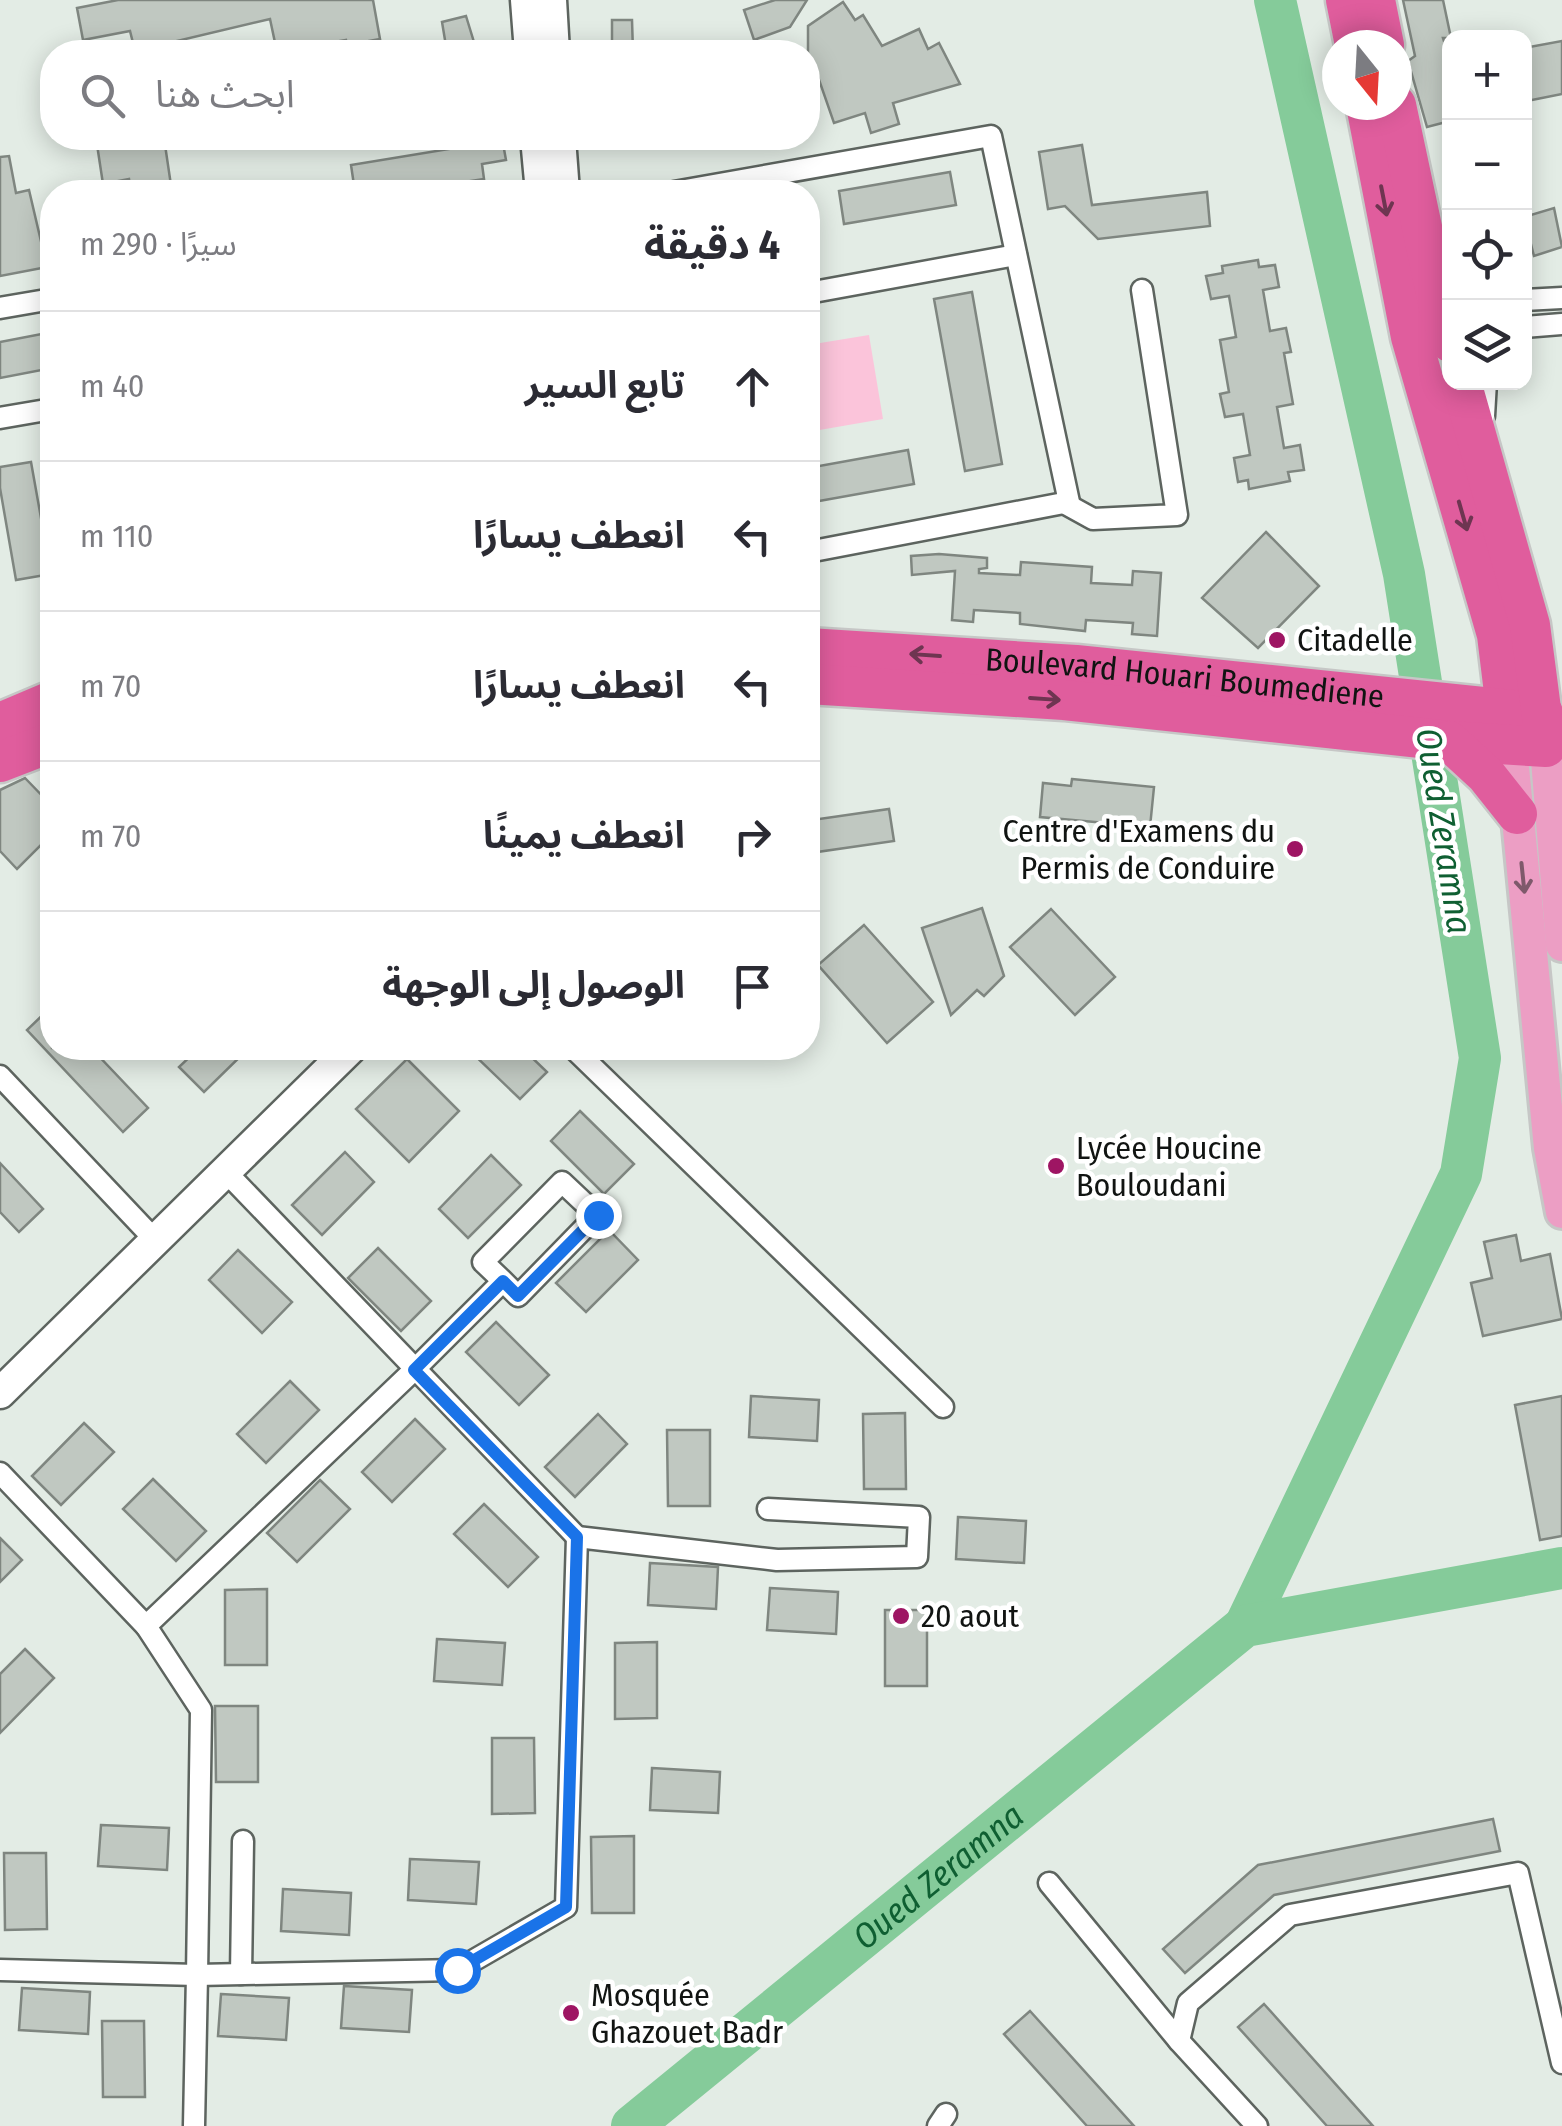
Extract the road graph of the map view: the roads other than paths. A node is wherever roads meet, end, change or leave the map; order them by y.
1 (526, 0) edge
2 (551, 0) edge
3 (1346, 0) edge
4 (1375, 0) edge
5 (1351, 30) edge
6 (1381, 30) edge
7 (529, 40) edge
8 (553, 40) edge
9 (1371, 120) edge
10 (1399, 120) edge
11 (537, 150) edge
12 (561, 150) edge
13 (540, 180) edge
14 (563, 180) edge
15 (742, 180) edge
16 (1016, 255) junction
17 (1142, 290) dead end
18 (820, 291) edge
19 (1562, 298) edge
20 (1532, 300) edge
21 (40, 301) edge
22 (0, 308) edge
23 (1436, 324) edge
24 (1464, 390) edge
25 (1486, 390) edge
26 (40, 411) edge
27 (0, 418) edge
28 (1484, 458) junction
29 (1064, 503) junction
30 (820, 550) edge
31 (1505, 600) junction
32 (1562, 640) edge
33 (820, 649) edge
34 (820, 685) edge
35 (40, 706) edge
36 (1370, 713) junction
37 (1450, 722) junction
38 (0, 723) edge
39 (1539, 730) edge
40 (40, 747) edge
41 (0, 762) edge
42 (1544, 808) edge
43 (1562, 945) edge
44 (340, 1060) edge
45 (585, 1060) edge
46 (0, 1076) edge
47 (226, 1171) junction
48 (1562, 1212) edge
49 (156, 1240) junction
50 (503, 1281) junction
51 (414, 1370) junction
52 (0, 1393) edge
53 (943, 1407) dead end
54 (0, 1473) edge
55 (768, 1509) dead end
56 (577, 1537) junction
57 (146, 1626) junction
58 (243, 1841) dead end
59 (1049, 1883) dead end
60 (0, 1970) edge
61 (197, 1974) junction
62 (241, 1974) junction
63 (1179, 2041) junction
64 (1562, 2063) edge
65 (194, 2126) edge
66 (1257, 2126) edge

1 - 7 street
2 - 8 street
3 - 5 highway
4 - 6 highway
9 -> 23 highway
10 - 23 highway
11 - 13 street
12 - 14 street
15 - 16 street
16 - 18 street
16 - 29 street
17 - 29 street
19 - 20 street
21 - 22 street
23 -> 31 highway
24 - 28 highway
25 - 28 street
26 - 27 street
28 - 31 highway
29 - 30 street
31 - 32 highway
31 - 37 highway
31 - 39 highway
36 -> 33 highway, Boulevard Houari Boumediene
34 -> 36 highway, Boulevard Houari Boumediene
35 - 38 highway
36 - 37 highway, Boulevard Houari Boumediene
37 - 39 highway, Boulevard Houari Boumediene
37 - 42 highway
39 - 42 main road
40 - 41 highway
42 - 43 main road
42 -> 48 main road
44 - 47 street
45 - 53 street
46 - 49 street
47 - 49 street
47 - 51 street
49 - 52 street
50 - 50 street
50 - 51 street
51 - 56 street
51 - 57 street
54 - 57 street
55 - 56 street
56 - 62 street
57 - 61 street
58 - 62 street
59 - 63 street
60 - 61 street
61 - 62 street
61 - 65 street
63 - 64 street
63 - 66 street

